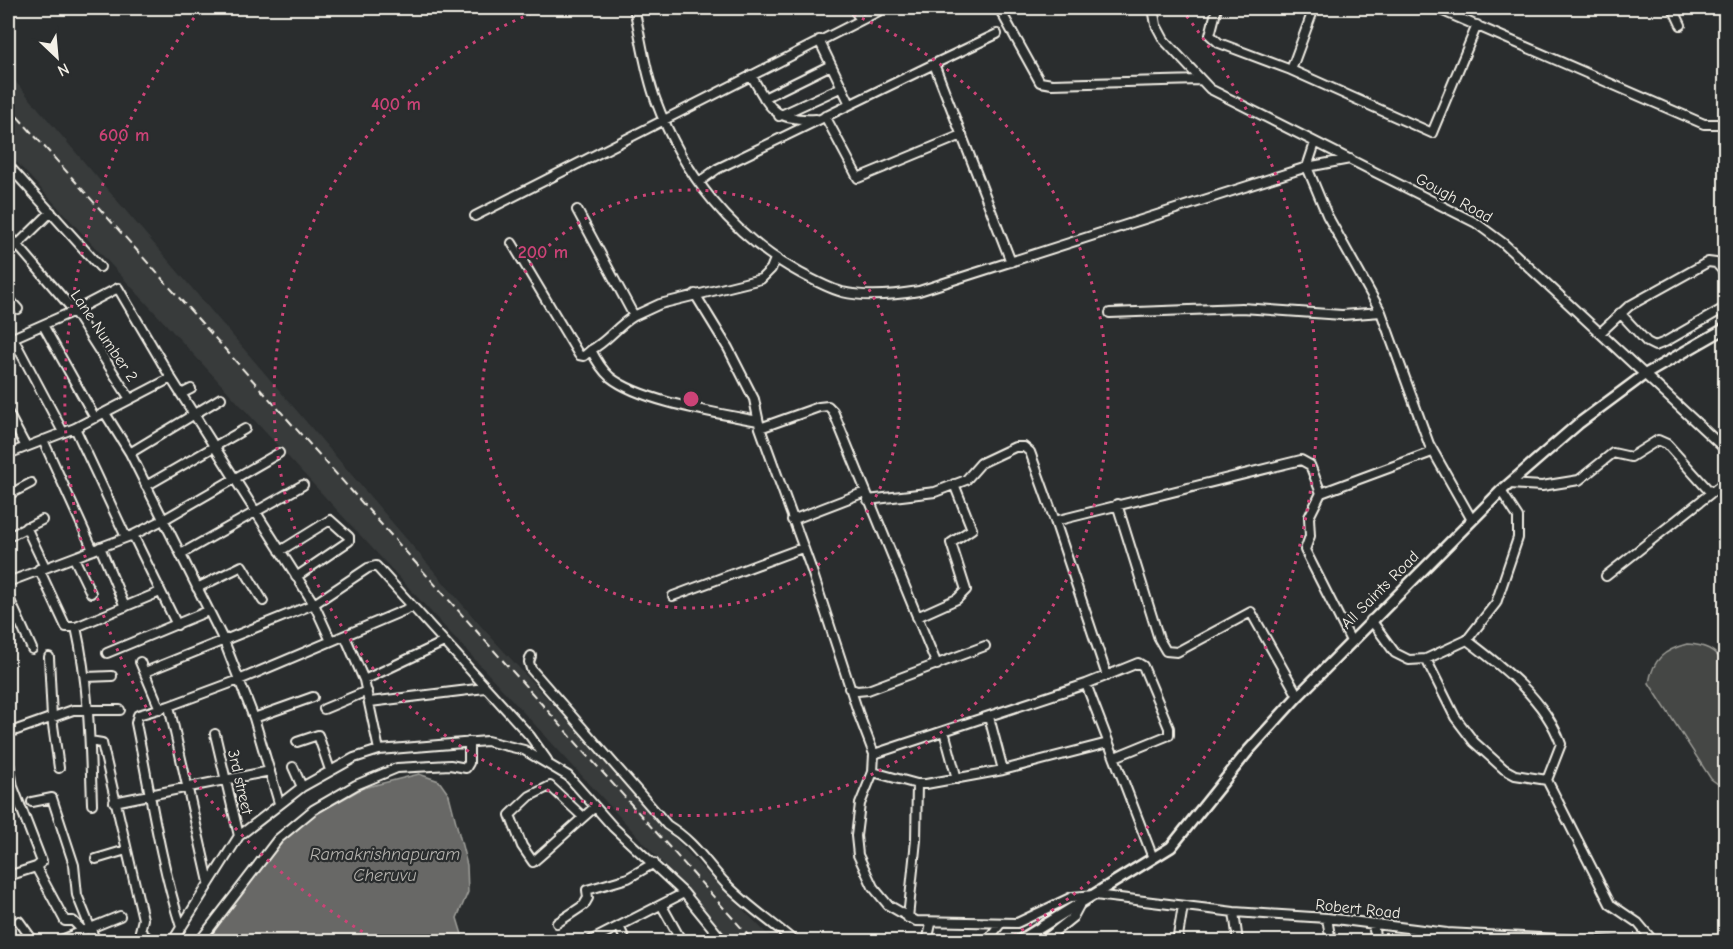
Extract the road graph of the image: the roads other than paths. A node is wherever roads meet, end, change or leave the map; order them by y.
1 (634, 8) edge
2 (853, 8) edge
3 (885, 8) edge
4 (999, 8) edge
5 (1153, 8) edge
6 (1217, 8) edge
7 (1314, 8) edge
8 (1436, 8) edge
9 (1673, 8) edge
10 (861, 20) junction
11 (1477, 25) junction
12 (1681, 25) dead end
13 (997, 34) dead end
14 (819, 40) junction
15 (934, 63) junction
16 (831, 65) junction
17 (1291, 70) junction
18 (751, 75) junction
19 (1200, 80) junction
20 (842, 87) junction
21 (764, 98) junction
22 (850, 104) junction
23 (779, 116) junction
24 (823, 117) junction
25 (664, 120) junction
26 (1725, 124) edge
27 (962, 135) junction
28 (1314, 143) junction
29 (1350, 159) junction
30 (8, 165) edge
31 (1307, 167) junction
32 (699, 182) junction
33 (577, 210) dead end
34 (51, 212) junction
35 (475, 216) dead end
36 (8, 234) edge
37 (512, 243) dead end
38 (18, 244) junction
39 (8, 254) edge
40 (775, 259) junction
41 (1011, 262) junction
42 (100, 267) dead end
43 (1725, 271) edge
44 (695, 294) junction
45 (8, 298) edge
46 (1725, 308) edge
47 (18, 309) dead end
48 (74, 311) junction
49 (1381, 312) junction
50 (1110, 313) dead end
51 (1620, 313) junction
52 (634, 316) junction
53 (43, 325) junction
54 (1725, 328) edge
55 (1599, 333) junction
56 (10, 339) edge
57 (591, 350) junction
58 (1644, 375) junction
59 (171, 378) junction
60 (191, 389) dead end
61 (181, 394) junction
62 (221, 398) dead end
63 (130, 399) junction
64 (8, 413) edge
65 (105, 413) junction
66 (193, 415) junction
67 (95, 418) junction
68 (759, 424) junction
69 (75, 428) junction
70 (245, 429) dead end
71 (63, 432) junction
72 (44, 440) junction
73 (26, 447) junction
74 (214, 447) junction
75 (1725, 450) edge
76 (1432, 452) junction
77 (130, 453) junction
78 (279, 453) dead end
79 (8, 454) edge
80 (234, 479) junction
81 (1725, 481) edge
82 (31, 483) dead end
83 (954, 484) junction
84 (1510, 484) junction
85 (303, 485) dead end
86 (146, 486) junction
87 (1502, 491) junction
88 (1321, 493) junction
89 (1711, 493) junction
90 (8, 495) edge
91 (866, 496) junction
92 (1117, 504) junction
93 (256, 513) junction
94 (42, 520) dead end
95 (163, 520) junction
96 (792, 520) junction
97 (1472, 520) junction
98 (1054, 521) junction
99 (26, 527) junction
100 (8, 535) edge
101 (129, 536) junction
102 (802, 548) junction
103 (96, 549) junction
104 (280, 551) junction
105 (181, 554) junction
106 (74, 558) junction
107 (42, 568) junction
108 (1605, 576) dead end
109 (296, 577) junction
110 (8, 582) edge
111 (197, 588) junction
112 (160, 592) junction
113 (91, 593) dead end
114 (8, 596) edge
115 (673, 596) dead end
116 (263, 601) dead end
117 (314, 604) junction
118 (125, 607) junction
119 (412, 607) junction
120 (208, 611) junction
121 (917, 617) junction
122 (1371, 620) junction
123 (19, 621) junction
124 (177, 625) junction
125 (8, 626) edge
126 (76, 627) junction
127 (345, 636) junction
128 (224, 640) junction
129 (1467, 640) junction
130 (1351, 641) junction
131 (332, 642) junction
132 (444, 642) junction
133 (985, 646) dead end
134 (32, 649) dead end
135 (107, 653) dead end
136 (531, 656) dead end
137 (49, 657) dead end
138 (1426, 659) junction
139 (140, 662) dead end
140 (937, 665) junction
141 (145, 672) junction
142 (112, 676) dead end
143 (1107, 676) junction
144 (86, 677) junction
145 (239, 680) junction
146 (364, 680) junction
147 (1086, 684) junction
148 (486, 688) junction
149 (849, 688) junction
150 (367, 691) junction
151 (1298, 696) junction
152 (313, 697) dead end
153 (370, 702) junction
154 (169, 706) junction
155 (160, 709) junction
156 (120, 710) dead end
157 (324, 710) dead end
158 (89, 711) junction
159 (989, 717) junction
160 (52, 718) junction
161 (254, 718) junction
162 (944, 731) junction
163 (8, 733) edge
164 (215, 734) dead end
165 (90, 741) junction
166 (297, 742) dead end
167 (469, 742) junction
168 (1108, 743) junction
169 (379, 750) junction
170 (874, 754) junction
171 (8, 757) edge
172 (1115, 757) junction
173 (549, 763) junction
174 (294, 767) dead end
175 (59, 768) dead end
176 (1003, 770) junction
177 (270, 771) junction
178 (330, 771) junction
179 (873, 772) junction
180 (226, 779) junction
181 (957, 779) junction
182 (1547, 780) junction
183 (917, 784) junction
184 (188, 787) junction
185 (302, 787) junction
186 (150, 794) junction
187 (32, 802) dead end
188 (114, 802) junction
189 (279, 803) junction
190 (92, 804) dead end
191 (595, 807) junction
192 (583, 818) junction
193 (239, 836) junction
194 (126, 850) junction
195 (1153, 858) junction
196 (96, 859) dead end
197 (654, 863) junction
198 (36, 867) junction
199 (8, 876) edge
200 (209, 882) junction
201 (684, 893) junction
202 (1095, 895) junction
203 (1082, 901) junction
204 (662, 906) junction
205 (1183, 906) junction
206 (1234, 912) junction
207 (120, 916) dead end
208 (908, 918) junction
209 (1327, 918) junction
210 (19, 921) dead end
211 (557, 923) dead end
212 (1001, 923) junction
213 (931, 924) junction
214 (1373, 924) junction
215 (619, 926) junction
216 (182, 927) junction
217 (86, 930) junction
218 (1447, 933) junction
219 (1513, 936) junction
220 (61, 940) edge
221 (34, 942) edge
222 (96, 942) edge
223 (153, 942) edge
224 (172, 942) edge
225 (199, 942) edge
226 (588, 942) edge
227 (626, 942) edge
228 (682, 942) edge
229 (724, 942) edge
230 (795, 942) edge
231 (927, 942) edge
232 (987, 942) edge
233 (1017, 942) edge
234 (1042, 942) edge
235 (1177, 942) edge
236 (1238, 942) edge
237 (1331, 942) edge
238 (1376, 942) edge
239 (1455, 942) edge
240 (1499, 942) edge
241 (1618, 942) edge
242 (1654, 942) edge

1 - 25 street
2 - 10 street
3 - 10 street
4 - 19 street
5 - 19 street, Gough Road
6 - 17 street
7 - 17 street
8 - 11 street
9 - 12 street
10 - 14 street
11 - 17 street
11 - 26 street
13 - 15 street
14 - 16 street
14 - 18 street
15 - 22 street
15 - 27 street
16 - 20 street
16 - 21 street
18 - 21 street
18 - 25 street
19 - 28 street, Gough Road
20 - 22 street
20 - 23 street
21 - 23 street
22 - 24 street
23 - 24 street
24 - 27 street
24 - 32 street
25 - 32 street
25 - 35 street
27 - 41 street
28 - 29 street, Gough Road
28 - 31 street
29 - 31 street
29 - 55 street, Gough Road
30 - 34 street
31 - 41 street
31 - 49 street
32 - 40 street
33 - 52 street
34 - 38 street
34 - 42 street
36 - 38 street, Lane Number 2
37 - 57 street
38 - 39 street
38 - 48 street, Lane Number 2
40 - 41 street
40 - 44 street
43 - 51 street
44 - 52 street
44 - 68 street
45 - 47 street
46 - 51 street
48 - 53 street
48 - 59 street
48 - 63 street, Lane Number 2
49 - 50 street
49 - 76 street
51 - 55 street
52 - 57 street
53 - 56 street
53 - 67 street
54 - 58 main road, All Saints Road
55 - 58 street, Gough Road
56 - 71 street
57 - 68 street
58 - 75 street, Gough Road
58 - 84 main road, All Saints Road
59 - 61 street
59 - 63 street
60 - 61 street
61 - 66 street
62 - 66 street
63 - 65 street
64 - 73 street
65 - 67 street
65 - 77 street
66 - 74 street
66 - 77 street
67 - 69 street
68 - 91 street
68 - 96 street
69 - 71 street
69 - 101 street
70 - 74 street
71 - 72 street
72 - 73 street
72 - 103 street
73 - 79 street
74 - 80 street
74 - 86 street
76 - 88 street
76 - 97 street
77 - 86 street
78 - 80 street
80 - 93 street
80 - 95 street
81 - 89 street
82 - 90 street
83 - 91 street
83 - 98 street
83 - 121 street
84 - 87 main road, All Saints Road
84 - 89 street
85 - 93 street
86 - 95 street
87 - 97 main road, All Saints Road
87 - 129 street
88 - 92 street
88 - 130 street
89 - 108 street
91 - 96 street
91 - 121 street
92 - 98 street
92 - 151 street
93 - 104 street
93 - 105 street
94 - 99 street
95 - 101 street
95 - 105 street
96 - 102 street
97 - 122 main road, All Saints Road
98 - 143 street
99 - 100 street
99 - 107 street
101 - 103 street
101 - 112 street
102 - 115 street
102 - 149 street
103 - 106 street
103 - 118 street
104 - 109 street
104 - 109 street
105 - 111 street
106 - 107 street
106 - 113 street
107 - 110 street
107 - 126 street
109 - 117 street
111 - 116 street
111 - 120 street
112 - 118 street
112 - 124 street
114 - 123 street
117 - 119 street
117 - 128 street
117 - 131 street
118 - 126 street
119 - 127 street
119 - 132 street
120 - 124 street
120 - 128 street
121 - 140 street
122 - 130 main road, All Saints Road
122 - 138 street
123 - 125 street
123 - 134 street
124 - 135 street
126 - 144 street
127 - 131 street
127 - 146 street
128 - 141 street
128 - 145 street
129 - 138 street
129 - 182 street
130 - 151 main road, All Saints Road
131 - 145 street
132 - 146 street
132 - 148 street
133 - 140 street
136 - 230 street
137 - 160 street
138 - 182 street
139 - 141 street
140 - 149 street
141 - 155 street
142 - 144 street
143 - 147 street
143 - 172 street
144 - 158 street
145 - 154 street
145 - 161 street
146 - 150 street
147 - 159 street
147 - 168 street
148 - 153 street
148 - 173 street
149 - 170 street
150 - 153 street
150 - 157 street
151 - 195 main road, All Saints Road
152 - 161 street
153 - 169 street
154 - 155 street
154 - 184 street
155 - 186 street
156 - 158 street
158 - 160 street
158 - 165 street
159 - 162 street
159 - 176 street
160 - 163 street
160 - 175 street
161 - 177 street
162 - 170 street
162 - 181 street
164 - 180 street, 3rd street
165 - 188 street
165 - 190 street
166 - 178 street
167 - 169 street
167 - 173 street
167 - 225 street
168 - 172 street
168 - 176 street
169 - 178 street
170 - 179 street
171 - 198 street
172 - 195 street
173 - 191 street
174 - 185 street
176 - 181 street
177 - 180 street
177 - 189 street
178 - 185 street
179 - 183 street
179 - 208 street
180 - 184 street
180 - 193 street, 3rd street
181 - 183 street
182 - 242 street
183 - 208 street
184 - 186 street
184 - 200 street
185 - 189 street
186 - 188 street
186 - 216 street
187 - 217 street
188 - 194 street
189 - 193 street
191 - 192 street
191 - 197 street
192 - 192 street
193 - 200 street
194 - 196 street
194 - 223 street
195 - 202 main road, All Saints Road
197 - 201 street
197 - 211 street
198 - 199 street
198 - 217 street
200 - 216 street
201 - 204 street
201 - 229 street
202 - 203 main road, All Saints Road
202 - 205 street, Robert Road
202 - 212 street, Robert Road
203 - 233 main road, All Saints Road
203 - 234 street
204 - 215 street
204 - 228 street
205 - 206 street, Robert Road
205 - 235 street
206 - 209 street, Robert Road
206 - 236 street
207 - 217 street
208 - 213 street, Robert Road
209 - 214 street, Robert Road
209 - 237 street
210 - 221 street
212 - 213 street, Robert Road
212 - 232 street
213 - 231 street
214 - 218 street, Robert Road
214 - 238 street
215 - 226 street
215 - 227 street
216 - 224 street
217 - 220 street
217 - 222 street
218 - 219 street, Robert Road
218 - 239 street
219 - 240 street
219 - 241 street, Robert Road

